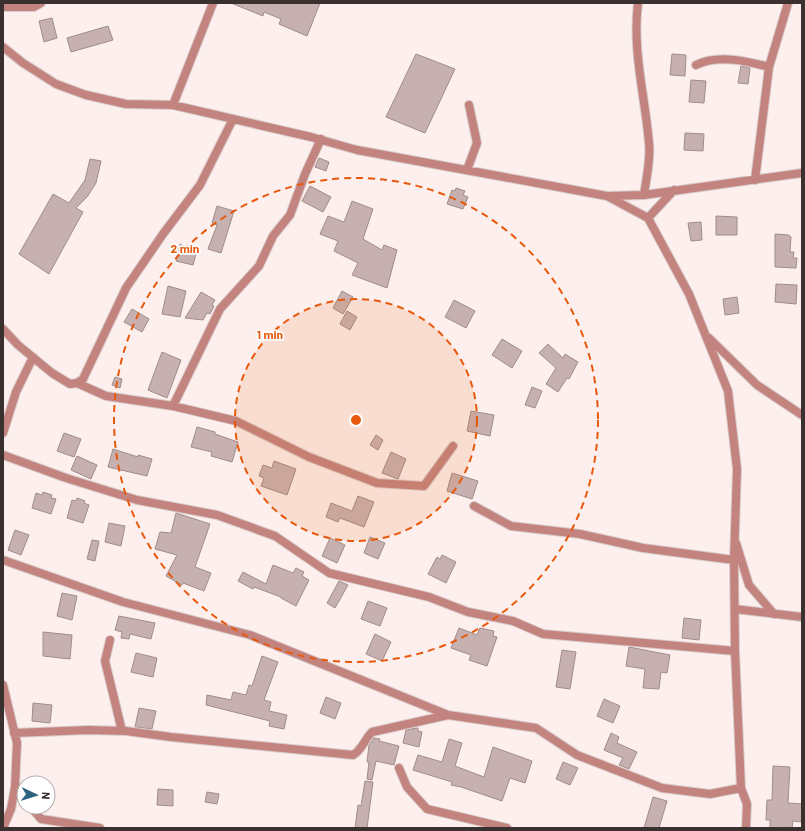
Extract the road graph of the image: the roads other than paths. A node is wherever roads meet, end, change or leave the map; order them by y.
1 (41, 3) edge
2 (213, 3) edge
3 (638, 3) edge
4 (788, 3) edge
5 (3, 8) edge
6 (3, 46) edge
7 (696, 65) dead end
8 (768, 68) junction
9 (469, 105) dead end
10 (173, 106) junction
11 (233, 119) junction
12 (321, 139) junction
13 (467, 170) junction
14 (802, 173) edge
15 (755, 180) junction
16 (674, 190) junction
17 (644, 195) junction
18 (607, 196) junction
19 (648, 218) junction
20 (3, 329) edge
21 (707, 336) junction
22 (33, 357) junction
23 (78, 383) junction
24 (173, 406) junction
25 (802, 415) edge
26 (3, 433) edge
27 (453, 446) dead end
28 (3, 455) edge
29 (474, 506) dead end
30 (735, 539) junction
31 (3, 560) edge
32 (734, 560) junction
33 (735, 609) junction
34 (774, 614) junction
35 (802, 617) edge
36 (110, 640) dead end
37 (735, 652) junction
38 (3, 685) edge
39 (448, 715) junction
40 (122, 731) junction
41 (14, 733) junction
42 (399, 768) dead end
43 (15, 787) joint
44 (741, 788) junction
45 (38, 815) edge
46 (4, 824) edge
47 (100, 828) edge
48 (507, 828) edge
49 (746, 828) edge

1 - 5 street
2 - 10 street
3 - 17 street
4 - 8 street
6 - 10 street
7 - 8 street
8 - 15 street
9 - 13 street
10 - 11 street
11 - 12 street
11 - 23 street
12 - 13 street
12 - 24 street
13 - 18 street
14 - 15 street
15 - 16 street
16 - 17 street
16 - 19 street
17 - 18 street
18 - 19 street
19 - 21 street
20 - 22 street
21 - 25 street
21 - 30 street
22 - 23 street
22 - 26 street
23 - 24 street
24 - 27 street
28 - 37 street
29 - 32 street
30 - 32 street
30 - 34 street
31 - 39 street
32 - 33 street
33 - 34 street
33 - 37 street
34 - 35 street
36 - 40 street
37 - 44 street
38 - 41 street
39 - 40 street
39 - 44 street
40 - 41 street
41 - 43 street
42 - 48 street
43 - 46 street
44 - 49 street
45 - 47 street

